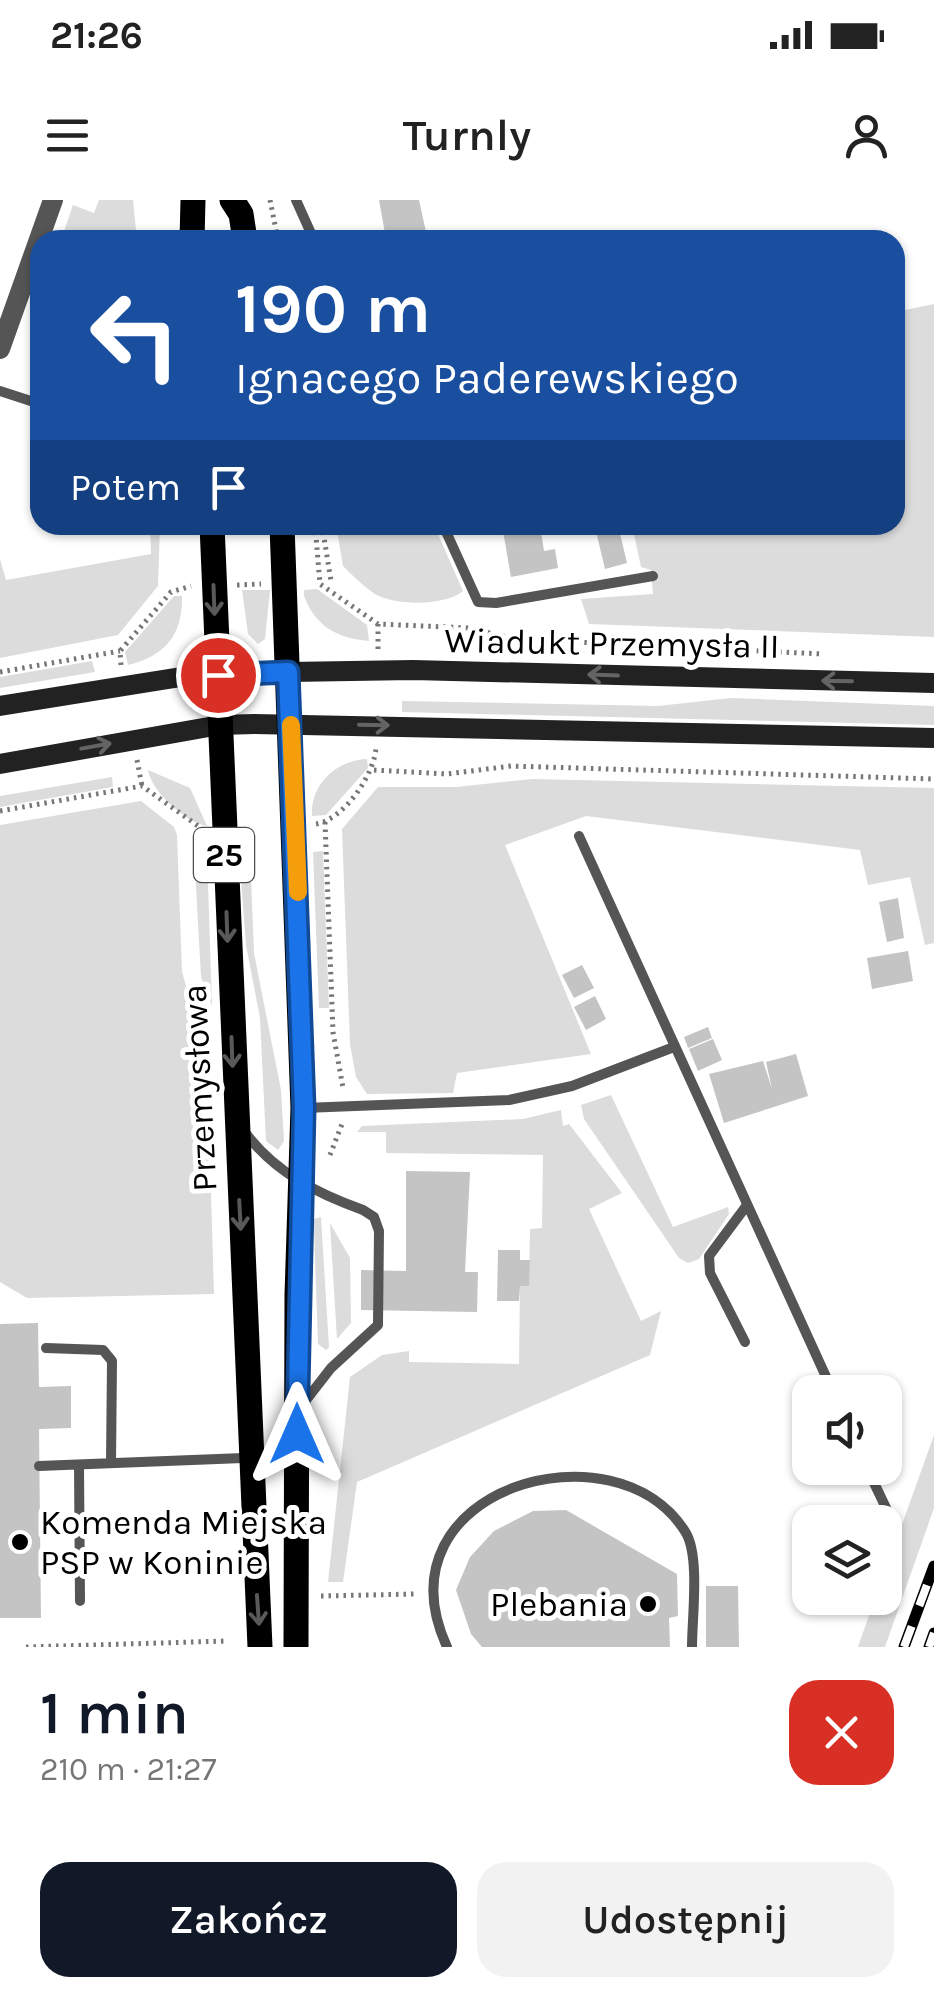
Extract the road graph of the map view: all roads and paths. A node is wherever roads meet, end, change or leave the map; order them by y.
1 (53, 200) edge
2 (193, 200) edge
3 (232, 200) edge
4 (270, 200) edge
5 (296, 200) edge
6 (44, 230) edge
7 (192, 230) edge
8 (244, 230) edge
9 (276, 230) edge
10 (310, 230) edge
11 (30, 263) edge
12 (7, 306) edge
13 (0, 349) edge
14 (0, 391) edge
15 (30, 401) edge
16 (212, 535) edge
17 (283, 535) edge
18 (319, 535) edge
19 (321, 535) edge
20 (448, 535) edge
21 (653, 576) dead end
22 (331, 581) dead end
23 (286, 584) junction
24 (320, 584) junction
25 (213, 586) junction
26 (120, 651) junction
27 (841, 654) dead end
28 (0, 672) edge
29 (288, 672) junction
30 (218, 675) junction
31 (934, 683) edge
32 (124, 684) junction
33 (0, 706) edge
34 (291, 724) junction
35 (220, 725) junction
36 (934, 738) edge
37 (133, 740) junction
38 (0, 764) edge
39 (374, 770) dead end
40 (934, 779) edge
41 (142, 786) dead end
42 (325, 822) dead end
43 (579, 836) dead end
44 (674, 1047) junction
45 (345, 1106) junction
46 (304, 1108) junction
47 (234, 1118) junction
48 (309, 1186) junction
49 (746, 1204) junction
50 (745, 1342) dead end
51 (46, 1348) dead end
52 (825, 1375) edge
53 (297, 1414) junction
54 (297, 1456) junction
55 (252, 1458) junction
56 (110, 1463) junction
57 (78, 1464) junction
58 (39, 1466) dead end
59 (433, 1594) junction
60 (296, 1598) junction
61 (80, 1601) dead end
62 (436, 1623) junction
63 (226, 1641) dead end
64 (26, 1647) edge
65 (260, 1647) edge
66 (296, 1647) edge
67 (439, 1647) edge
68 (446, 1647) edge
69 (692, 1647) edge

1 - 6 street
2 - 7 main road
3 - 8 main road
4 - 9 path
5 - 10 lane
11 - 12 street
12 - 13 street
14 - 15 lane
16 - 25 main road, Przemysłowa / 25
17 - 23 main road, 25
18 - 24 path
19 - 22 path
20 - 21 lane
23 - 24 path
23 - 25 path
23 - 29 main road, 25
24 - 27 path
25 - 26 path
25 -> 30 main road, Przemysłowa / 25
26 - 28 path
26 - 32 path
29 - 30 main road, Wiadukt Przemysła II
31 -> 29 main road, Wiadukt Przemysła II
29 - 34 main road, 25
30 - 32 main road, Wiadukt Przemysła II
30 - 35 main road, Przemysłowa / 25
32 - 33 main road, Wiadukt Przemysła II
34 - 35 main road
34 -> 36 main road
34 - 46 main road, 25
35 - 37 main road
35 -> 47 main road, Przemysłowa / 25
38 -> 37 main road
37 - 41 path
39 - 40 path
42 - 45 path
43 - 44 lane
44 - 45 lane
44 - 49 lane
45 - 46 lane
45 - 48 path
46 - 48 main road, 25
47 - 48 lane
47 -> 55 main road, Przemysłowa / 25
48 - 53 main road, 25
48 - 53 lane
49 - 50 lane
49 - 52 lane
51 - 56 lane
53 - 54 main road, 25
54 - 55 lane
54 - 60 main road, 25
55 - 56 lane
55 -> 65 main road, Przemysłowa / 25
56 - 57 lane
57 - 58 lane
57 - 61 lane
59 - 60 path
59 - 62 lane
59 - 69 lane
60 - 66 main road, 25
62 - 67 lane
62 - 68 lane
63 - 64 path

